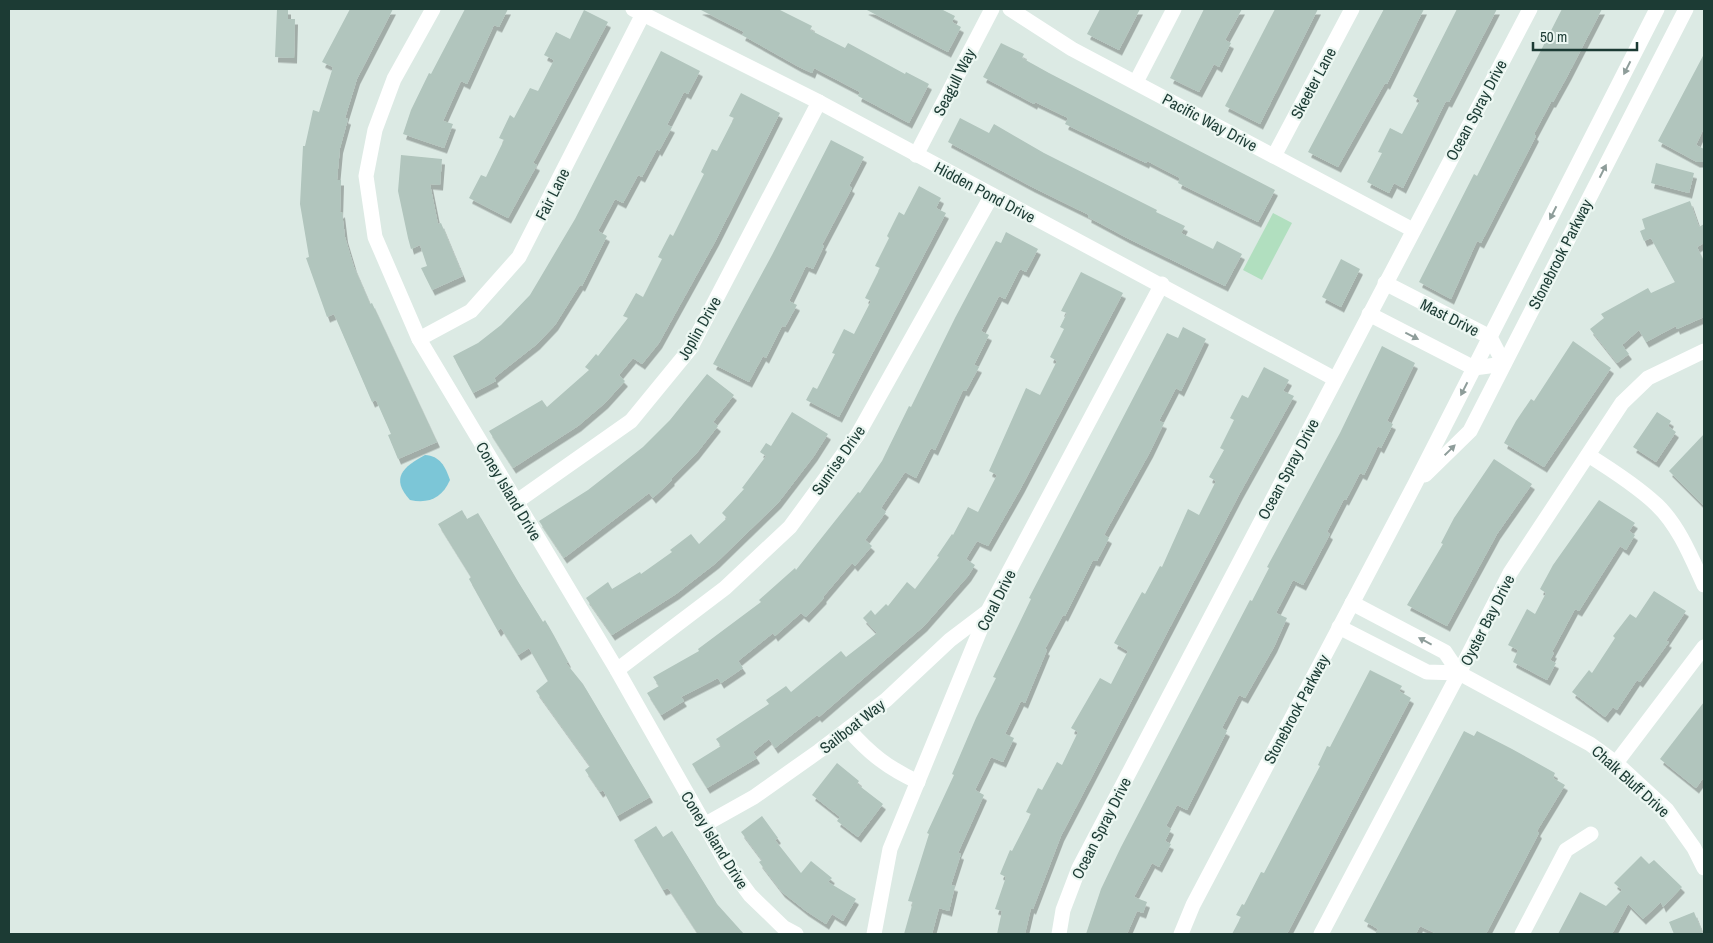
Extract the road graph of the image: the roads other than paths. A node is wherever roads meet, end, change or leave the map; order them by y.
1 (433, 9) edge
2 (992, 9) edge
3 (1010, 9) edge
4 (1174, 9) edge
5 (1352, 9) edge
6 (1530, 9) edge
7 (1657, 9) edge
8 (1686, 9) edge
9 (638, 11) edge
10 (1136, 82) junction
11 (819, 102) junction
12 (916, 155) junction
13 (1274, 156) junction
14 (992, 195) junction
15 (1413, 230) junction
16 (1385, 283) junction
17 (1162, 284) junction
18 (1369, 314) junction
19 (1490, 337) junction
20 (419, 339) junction
21 (1704, 351) edge
22 (1504, 364) junction
23 (1474, 368) junction
24 (1335, 379) junction
25 (1588, 455) junction
26 (1414, 484) junction
27 (516, 502) junction
28 (1704, 586) edge
29 (1352, 603) junction
30 (988, 611) junction
31 (1339, 627) junction
32 (1704, 647) edge
33 (617, 670) junction
34 (1459, 673) junction
35 (848, 729) junction
36 (1616, 763) junction
37 (918, 782) junction
38 (704, 825) junction
39 (1591, 834) dead end
40 (1704, 868) edge
41 (796, 934) edge
42 (874, 934) edge
43 (1059, 934) edge
44 (1182, 934) edge
45 (1321, 934) edge
46 (1522, 934) edge

1 - 20 street, Coney Island Drive
2 - 12 street, Seagull Way
3 - 10 street, Pacific Way Drive
4 - 10 street
5 - 13 street, Skeeter Lane
6 - 15 street, Ocean Spray Drive
7 -> 19 street, Stonebrook Parkway
22 -> 8 street, Stonebrook Parkway
9 - 11 street, Hidden Pond Drive
9 - 20 street, Fair Lane
10 - 13 street, Pacific Way Drive
11 - 12 street, Hidden Pond Drive
11 - 27 street, Joplin Drive
12 - 14 street, Hidden Pond Drive
13 - 15 street, Pacific Way Drive
14 - 17 street, Hidden Pond Drive
14 - 33 street, Sunrise Drive
15 - 16 street, Ocean Spray Drive
16 - 18 street, Ocean Spray Drive
16 - 19 street, Mast Drive
17 - 24 street, Hidden Pond Drive
17 - 30 street, Coral Drive
18 -> 23 street
18 - 24 street, Ocean Spray Drive
19 - 22 street, Mast Drive
19 - 23 street, Stonebrook Parkway
20 - 27 street, Coney Island Drive
21 - 25 street, Oyster Bay Drive
22 - 23 street
26 -> 22 street, Stonebrook Parkway
23 -> 26 street, Stonebrook Parkway
24 - 43 street, Ocean Spray Drive
25 - 28 street
25 - 34 street, Oyster Bay Drive
26 - 29 street, Stonebrook Parkway
27 - 33 street, Coney Island Drive
29 - 31 street, Stonebrook Parkway
34 -> 29 street, Chalk Bluff Drive
30 - 35 street, Sailboat Way
30 - 37 street, Coral Drive
31 - 34 street, Chalk Bluff Drive
31 - 44 street, Stonebrook Parkway
32 - 36 street
33 - 38 street, Coney Island Drive
34 - 36 street, Chalk Bluff Drive
34 - 45 street, Oyster Bay Drive
35 - 37 street
35 - 38 street, Sailboat Way
36 - 40 street, Chalk Bluff Drive
37 - 42 street, Coral Drive
38 - 41 street, Coney Island Drive
39 - 46 street

